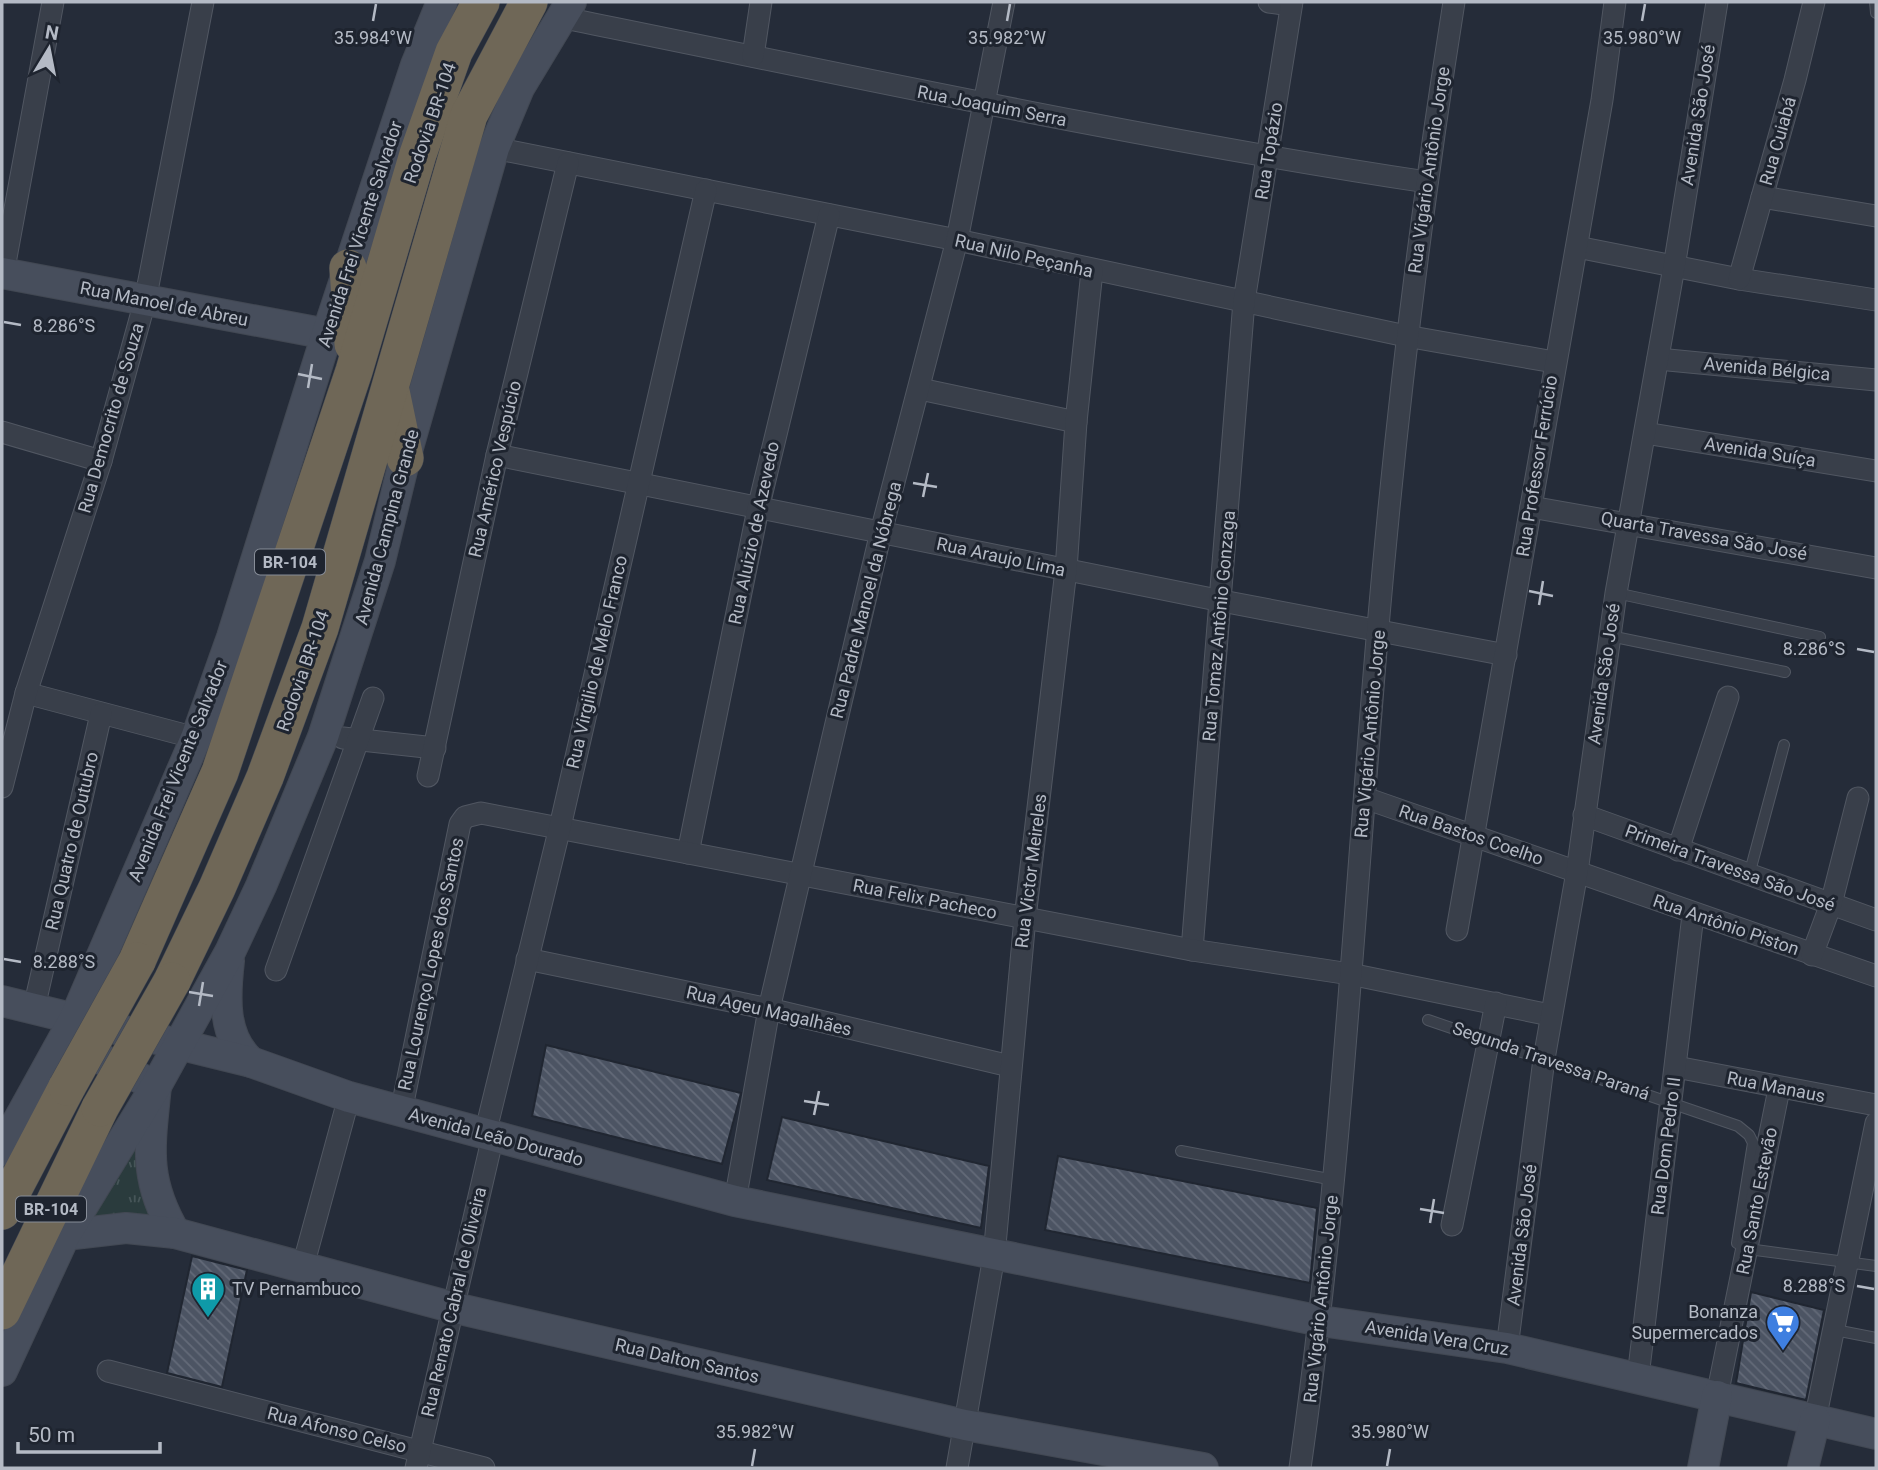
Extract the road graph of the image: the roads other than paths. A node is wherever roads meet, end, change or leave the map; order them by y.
1 (53, 2) edge
2 (203, 2) edge
3 (481, 2) edge
4 (761, 2) edge
5 (1004, 2) edge
6 (1269, 2) edge
7 (1454, 2) edge
8 (1615, 2) edge
9 (1717, 2) edge
10 (1814, 2) edge
11 (1875, 2) edge
12 (435, 3) edge
13 (1291, 4) edge
14 (553, 7) edge
15 (1876, 13) edge
16 (753, 56) junction
17 (984, 105) junction
18 (494, 148) junction
19 (1269, 158) junction
20 (568, 163) junction
21 (1427, 182) junction
22 (706, 190) junction
23 (1762, 197) junction
24 (829, 215) junction
25 (1876, 216) edge
26 (957, 240) junction
27 (1577, 247) junction
28 (1674, 267) junction
29 (348, 268) junction
30 (1093, 271) junction
31 (3, 273) edge
32 (1740, 279) junction
33 (1876, 300) edge
34 (145, 301) junction
35 (1244, 301) junction
36 (327, 334) junction
37 (1406, 336) junction
38 (1658, 359) junction
39 (1554, 362) junction
40 (354, 370) junction
41 (1876, 380) edge
42 (390, 387) junction
43 (919, 389) junction
44 (1076, 422) junction
45 (2, 432) edge
46 (1644, 433) junction
47 (497, 455) junction
48 (405, 458) junction
49 (101, 461) junction
50 (1876, 471) edge
51 (636, 484) junction
52 (1531, 507) junction
53 (758, 509) junction
54 (1627, 522) junction
55 (881, 532) junction
56 (1876, 568) edge
57 (1066, 570) junction
58 (1616, 593) junction
59 (1222, 601) junction
60 (1378, 630) junction
61 (1610, 636) junction
62 (1820, 637) dead end
63 (1506, 654) junction
64 (1785, 671) dead end
65 (26, 693) junction
66 (1728, 697) dead end
67 (373, 698) dead end
68 (101, 714) junction
69 (323, 737) junction
70 (196, 738) junction
71 (356, 739) junction
72 (1784, 746) dead end
73 (435, 748) junction
74 (428, 776) dead end
75 (2, 787) edge
76 (1365, 798) junction
77 (1858, 798) dead end
78 (1584, 815) junction
79 (465, 817) joint
80 (560, 827) junction
81 (1475, 836) junction
82 (1678, 850) junction
83 (688, 853) junction
84 (1577, 872) junction
85 (1749, 875) junction
86 (801, 876) junction
87 (1831, 904) junction
88 (1693, 915) junction
89 (1025, 918) junction
90 (1876, 920) edge
91 (1457, 930) dead end
92 (1192, 950) junction
93 (230, 952) junction
94 (1812, 955) junction
95 (527, 959) junction
96 (276, 970) dead end
97 (1350, 974) junction
98 (1876, 976) edge
99 (2, 1001) edge
100 (1496, 1003) junction
101 (34, 1008) junction
102 (769, 1009) junction
103 (1550, 1015) junction
104 (1428, 1020) dead end
105 (69, 1029) junction
106 (1489, 1040) junction
107 (180, 1044) junction
108 (1544, 1059) junction
109 (251, 1062) junction
110 (1010, 1066) junction
111 (1676, 1067) junction
112 (156, 1086) junction
113 (1779, 1089) junction
114 (349, 1097) junction
115 (1671, 1102) junction
116 (1876, 1105) edge
117 (401, 1112) junction
118 (1876, 1124) edge
119 (489, 1135) junction
120 (2, 1150) edge
121 (1181, 1151) dead end
122 (1334, 1180) junction
123 (1871, 1190) edge
124 (735, 1201) junction
125 (2, 1210) edge
126 (1452, 1225) dead end
127 (176, 1233) junction
128 (65, 1235) junction
129 (1748, 1250) junction
130 (994, 1256) junction
131 (1850, 1261) junction
132 (303, 1266) junction
133 (1876, 1266) edge
134 (452, 1307) junction
135 (2, 1311) edge
136 (1321, 1321) junction
137 (1835, 1330) junction
138 (1876, 1338) edge
139 (1507, 1348) junction
140 (2, 1371) edge
141 (108, 1371) dead end
142 (1638, 1377) junction
143 (1717, 1396) junction
144 (1815, 1420) junction
145 (965, 1425) junction
146 (1876, 1434) edge
147 (418, 1460) edge
148 (484, 1468) edge
149 (957, 1468) edge
150 (1203, 1468) edge
151 (1300, 1468) edge
152 (1703, 1468) edge
153 (1803, 1468) edge

1 - 31 street
2 - 34 street, Rua Democrito de Souza
3 - 40 highway, Rodovia BR-104 / BR-104
4 - 16 street
5 - 17 street, Rua Padre Manoel da Nóbrega
6 - 13 street
7 - 21 street, Rua Vigário Antônio Jorge
8 - 27 street, Rua Professor Ferrúcio
9 - 28 street, Avenida São José
10 - 23 street, Rua Cuiabá
11 - 15 lane
12 - 29 main road, Avenida Frei Vicente Salvador
13 - 19 street, Rua Topázio
14 - 16 street, Rua Joaquim Serra
14 - 18 main road, Avenida Campina Grande
14 - 42 highway, Rodovia BR-104 / BR-104
16 - 17 street, Rua Joaquim Serra
17 - 19 street, Rua Joaquim Serra
17 - 26 street, Rua Padre Manoel da Nóbrega
18 - 20 street, Rua Nilo Peçanha
18 - 48 main road, Avenida Campina Grande
19 - 21 street, Rua Joaquim Serra
19 - 35 street, Rua Topázio
20 - 22 street, Rua Nilo Peçanha
20 - 47 street, Rua Américo Vespúcio
21 - 37 street, Rua Vigário Antônio Jorge
22 - 24 street, Rua Nilo Peçanha
22 - 51 street, Rua Virgilio de Melo Franco
23 - 25 street
23 - 32 street, Rua Cuiabá
24 - 26 street, Rua Nilo Peçanha
24 - 53 street, Rua Aluizio de Azevedo
26 - 30 street, Rua Nilo Peçanha
26 - 43 street, Rua Padre Manoel da Nóbrega
27 - 28 street
27 - 39 street, Rua Professor Ferrúcio
28 - 32 street
28 - 38 street, Avenida São José
29 - 36 main road, Avenida Frei Vicente Salvador
29 - 40 highway
30 - 35 street, Rua Nilo Peçanha
30 - 44 street, Rua Victor Meireles
31 - 34 main road, Rua Manoel de Abreu
32 - 33 street
34 - 36 main road, Rua Manoel de Abreu
34 - 49 street, Rua Democrito de Souza
35 - 37 street, Rua Nilo Peçanha
35 - 59 street, Rua Tomaz Antônio Gonzaga
36 - 70 main road, Avenida Frei Vicente Salvador
37 - 39 street, Rua Nilo Peçanha
37 - 60 street, Rua Vigário Antônio Jorge
38 - 41 street, Avenida Bélgica
38 - 46 street, Avenida São José
39 - 52 street, Rua Professor Ferrúcio
40 - 125 highway, Rodovia BR-104 / BR-104, bridge
42 - 48 highway
42 - 135 highway, Rodovia BR-104 / BR-104, bridge
43 - 44 street
43 - 55 street, Rua Padre Manoel da Nóbrega
44 - 57 street, Rua Victor Meireles
45 - 49 street
46 - 50 street, Avenida Suíça
46 - 54 street, Avenida São José
47 - 51 street, Rua Araujo Lima
47 - 73 street, Rua Américo Vespúcio
48 - 69 main road, Avenida Campina Grande
49 - 65 street, Rua Democrito de Souza
51 - 53 street, Rua Araujo Lima
51 - 80 street, Rua Virgilio de Melo Franco
52 - 54 street, Quarta Travessa São José
52 - 63 street, Rua Professor Ferrúcio
53 - 55 street, Rua Araujo Lima
53 - 83 street, Rua Aluizio de Azevedo
54 - 56 street, Quarta Travessa São José
54 - 58 street, Avenida São José
55 - 57 street, Rua Araujo Lima
55 - 86 street, Rua Padre Manoel da Nóbrega
57 - 59 street, Rua Araujo Lima
57 - 89 street, Rua Victor Meireles
58 - 61 street, Avenida São José
58 - 62 lane
59 - 60 street, Rua Araujo Lima
59 - 92 street, Rua Tomaz Antônio Gonzaga
60 - 63 street, Rua Araujo Lima
60 - 76 street, Rua Vigário Antônio Jorge
61 - 64 lane
61 - 78 street, Avenida São José
63 - 81 street, Rua Professor Ferrúcio
65 - 68 street
65 - 75 street, Rua Democrito de Souza
66 - 82 street
67 - 71 street
68 - 70 street
68 - 101 street, Rua Quatro de Outubro
69 - 71 street
69 - 93 main road, Avenida Campina Grande
70 - 105 main road, Avenida Frei Vicente Salvador
71 - 73 street
71 - 96 street
72 - 85 lane
73 - 74 street, Rua Américo Vespúcio
76 - 81 street, Rua Bastos Coelho
76 - 97 street, Rua Vigário Antônio Jorge
77 - 87 street
78 - 82 street, Primeira Travessa São José
78 - 84 street, Avenida São José
79 - 80 street, Rua Felix Pacheco
79 - 117 street, Rua Lourenço Lopes dos Santos
80 - 83 street, Rua Felix Pacheco
80 - 95 street, Rua Virgilio de Melo Franco
81 - 84 street, Rua Bastos Coelho
81 - 91 street, Rua Professor Ferrúcio
82 - 85 street, Primeira Travessa São José
83 - 86 street, Rua Felix Pacheco
84 - 88 street, Rua Antônio Piston
84 - 103 street, Avenida São José
85 - 87 street, Primeira Travessa São José
86 - 89 street, Rua Felix Pacheco
86 - 102 street, Rua Padre Manoel da Nóbrega
87 - 90 street, Primeira Travessa São José
87 - 94 street
88 - 94 street, Rua Antônio Piston
88 - 111 street, Rua Dom Pedro II
89 - 92 street, Rua Felix Pacheco
89 - 110 street, Rua Victor Meireles
92 - 97 street, Rua Felix Pacheco
93 - 107 main road, Avenida Campina Grande
93 - 109 main road
94 - 98 street, Rua Antônio Piston
95 - 102 street, Rua Ageu Magalhães
95 - 119 street, Rua Virgilio de Melo Franco
97 - 100 street, Rua Felix Pacheco
97 - 122 street, Rua Vigário Antônio Jorge
99 - 101 main road, Avenida Leão Dourado
100 - 103 street, Rua Felix Pacheco
100 - 106 street
101 - 105 main road, Avenida Leão Dourado
102 - 110 street, Rua Ageu Magalhães
102 - 124 street, Rua Padre Manoel da Nóbrega
103 - 108 street, Avenida São José
104 - 106 lane, Segunda Travessa Paraná
105 - 107 main road, Avenida Leão Dourado
105 - 112 main road
105 - 120 main road, Avenida Frei Vicente Salvador
106 - 108 lane, Segunda Travessa Paraná
106 - 126 street
107 - 109 main road, Avenida Leão Dourado
107 - 112 main road, Avenida Campina Grande
108 - 115 lane, Segunda Travessa Paraná
108 - 139 street, Avenida São José
109 - 114 main road, Avenida Leão Dourado
110 - 130 street, Rua Victor Meireles
111 - 113 street, Rua Manaus
111 - 115 street, Rua Dom Pedro II
112 - 127 main road
112 - 128 main road, Avenida Campina Grande
113 - 116 street, Rua Manaus
113 - 129 street, Rua Santo Estevão
114 - 117 main road, Avenida Leão Dourado
114 - 132 street
115 - 129 lane, Segunda Travessa Paraná
115 - 142 street, Rua Dom Pedro II
117 - 119 main road, Avenida Leão Dourado
118 - 123 street
119 - 124 main road, Avenida Leão Dourado
119 - 134 street, Rua Renato Cabral de Oliveira
121 - 122 lane
122 - 136 street, Rua Vigário Antônio Jorge
123 - 131 street
124 - 130 main road, Avenida Leão Dourado
127 - 128 main road, Rua Dalton Santos
127 - 132 main road, Rua Dalton Santos
128 - 140 main road, Avenida Campina Grande
129 - 131 lane
129 - 143 street, Rua Santo Estevão
130 - 136 main road, Avenida Vera Cruz
130 - 145 street, Rua Victor Meireles
131 - 133 lane
131 - 137 street
132 - 134 main road, Rua Dalton Santos
134 - 145 main road, Rua Dalton Santos
134 - 147 street, Rua Renato Cabral de Oliveira
136 - 139 main road, Avenida Vera Cruz
136 - 151 street, Rua Vigário Antônio Jorge
137 - 138 lane
137 - 144 street
139 - 142 main road, Avenida Vera Cruz
141 - 147 street, Rua Afonso Celso
142 - 143 main road, Avenida Vera Cruz
143 - 144 main road, Avenida Vera Cruz
143 - 152 main road
144 - 146 main road, Avenida Vera Cruz
144 - 153 main road
145 - 149 street, Rua Victor Meireles
145 - 150 main road, Rua Dalton Santos
147 - 148 street, Rua Afonso Celso

